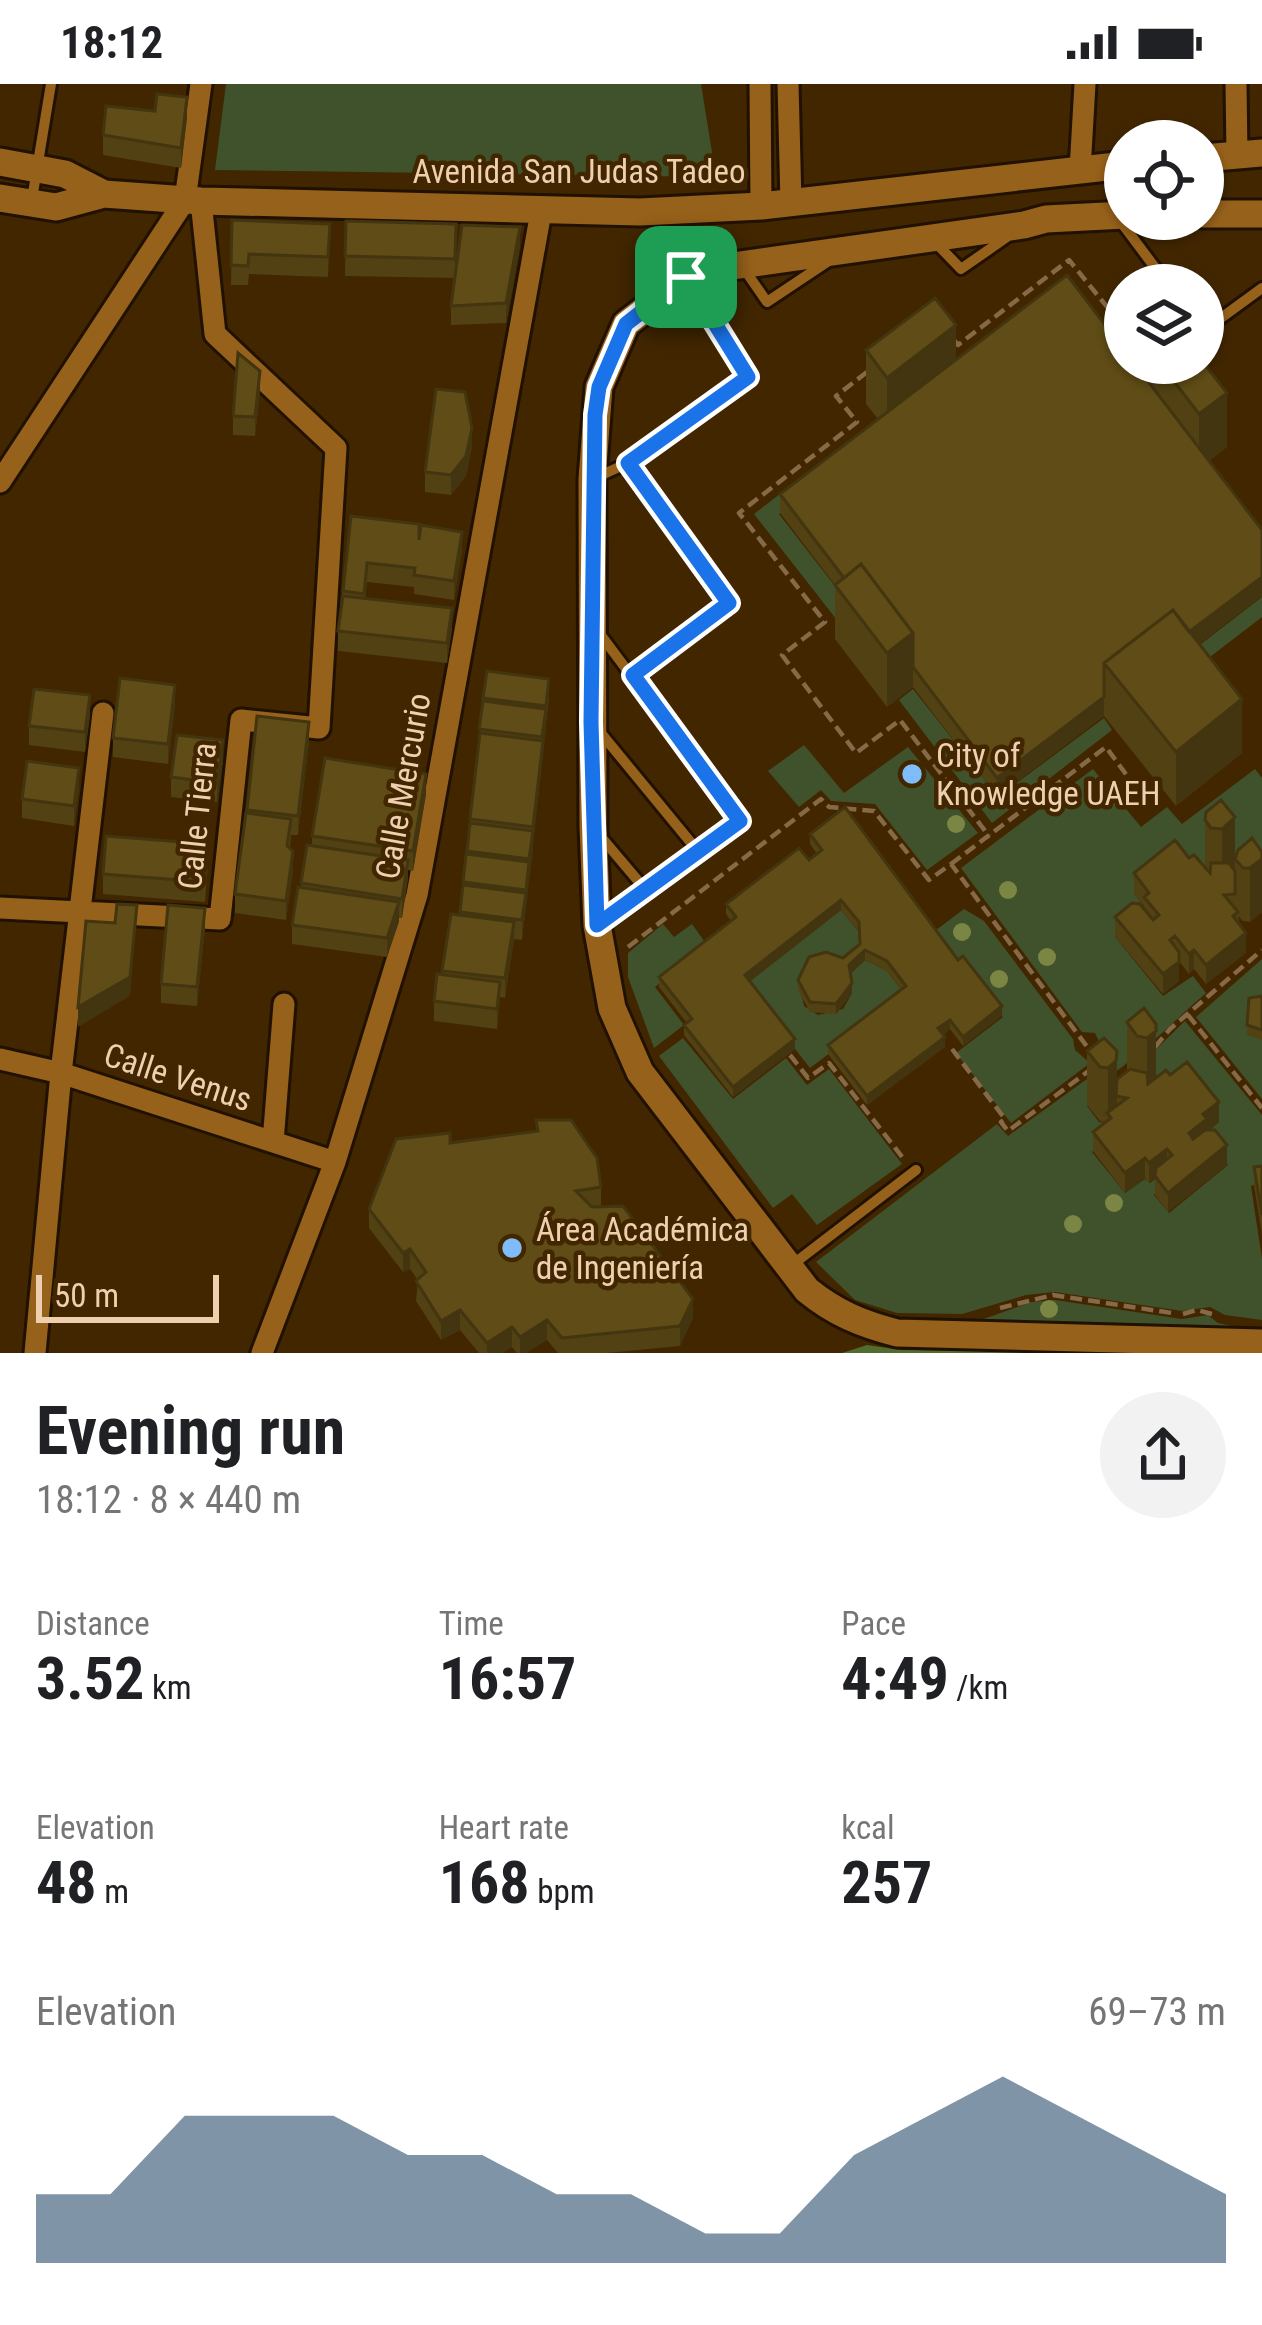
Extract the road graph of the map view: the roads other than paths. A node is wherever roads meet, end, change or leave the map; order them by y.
1 (51, 84) edge
2 (201, 84) edge
3 (760, 84) edge
4 (788, 84) edge
5 (1085, 84) edge
6 (1236, 84) edge
7 (1250, 154) edge
8 (0, 162) edge
9 (1104, 167) edge
10 (1080, 170) junction
11 (39, 171) junction
12 (104, 194) junction
13 (0, 198) edge
14 (193, 201) junction
15 (791, 202) junction
16 (30, 204) junction
17 (760, 206) junction
18 (541, 212) junction
19 (1224, 214) edge
20 (1262, 214) edge
21 (1104, 216) edge
22 (848, 248) junction
23 (740, 263) junction
24 (686, 277) junction
25 (1262, 287) edge
26 (1224, 316) edge
27 (628, 463) junction
28 (592, 479) junction
29 (0, 482) edge
30 (595, 628) junction
31 (633, 675) junction
32 (103, 713) dead end
33 (591, 722) junction
34 (592, 827) junction
35 (697, 850) junction
36 (645, 890) junction
37 (0, 908) edge
38 (79, 910) junction
39 (597, 925) junction
40 (284, 1004) dead end
41 (0, 1059) edge
42 (61, 1073) junction
43 (273, 1142) junction
44 (335, 1162) junction
45 (912, 1166) road end
46 (789, 1267) junction
47 (1262, 1343) edge
48 (34, 1353) edge
49 (262, 1353) edge

1 - 11 lane
2 - 14 street
3 - 17 street
4 - 15 street
5 - 10 street
6 - 7 street
8 - 11 street, Avenida San Judas Tadeo
9 - 10 street, Avenida San Judas Tadeo
10 - 15 street, Avenida San Judas Tadeo
11 - 12 street, Avenida San Judas Tadeo
11 - 16 lane
12 - 14 street, Avenida San Judas Tadeo
12 - 16 street, Avenida San Judas Tadeo
13 - 16 street, Avenida San Judas Tadeo
14 - 18 street, Avenida San Judas Tadeo
14 - 29 street
14 - 38 street, Calle Tierra
15 - 17 street, Avenida San Judas Tadeo
17 - 18 street, Avenida San Judas Tadeo
18 - 44 street, Calle Mercurio
19 - 20 street
21 - 22 street
22 - 23 street
22 - 23 lane
23 - 24 street
24 - 27 lane
24 - 28 street
25 - 26 lane
27 - 28 lane
27 - 31 lane
28 - 30 street
30 - 31 lane
30 - 33 street
31 - 35 lane
32 - 38 street
33 - 34 street
33 - 35 lane
34 - 36 lane
34 - 39 street
35 - 36 lane
36 - 39 lane
37 - 38 street
38 - 42 street
39 - 46 street
40 - 43 street
41 - 42 street, Calle Venus
42 - 43 street, Calle Venus
42 - 48 street
43 - 44 street, Calle Venus
44 - 49 street, Calle Mercurio
45 - 46 lane
46 - 47 street

